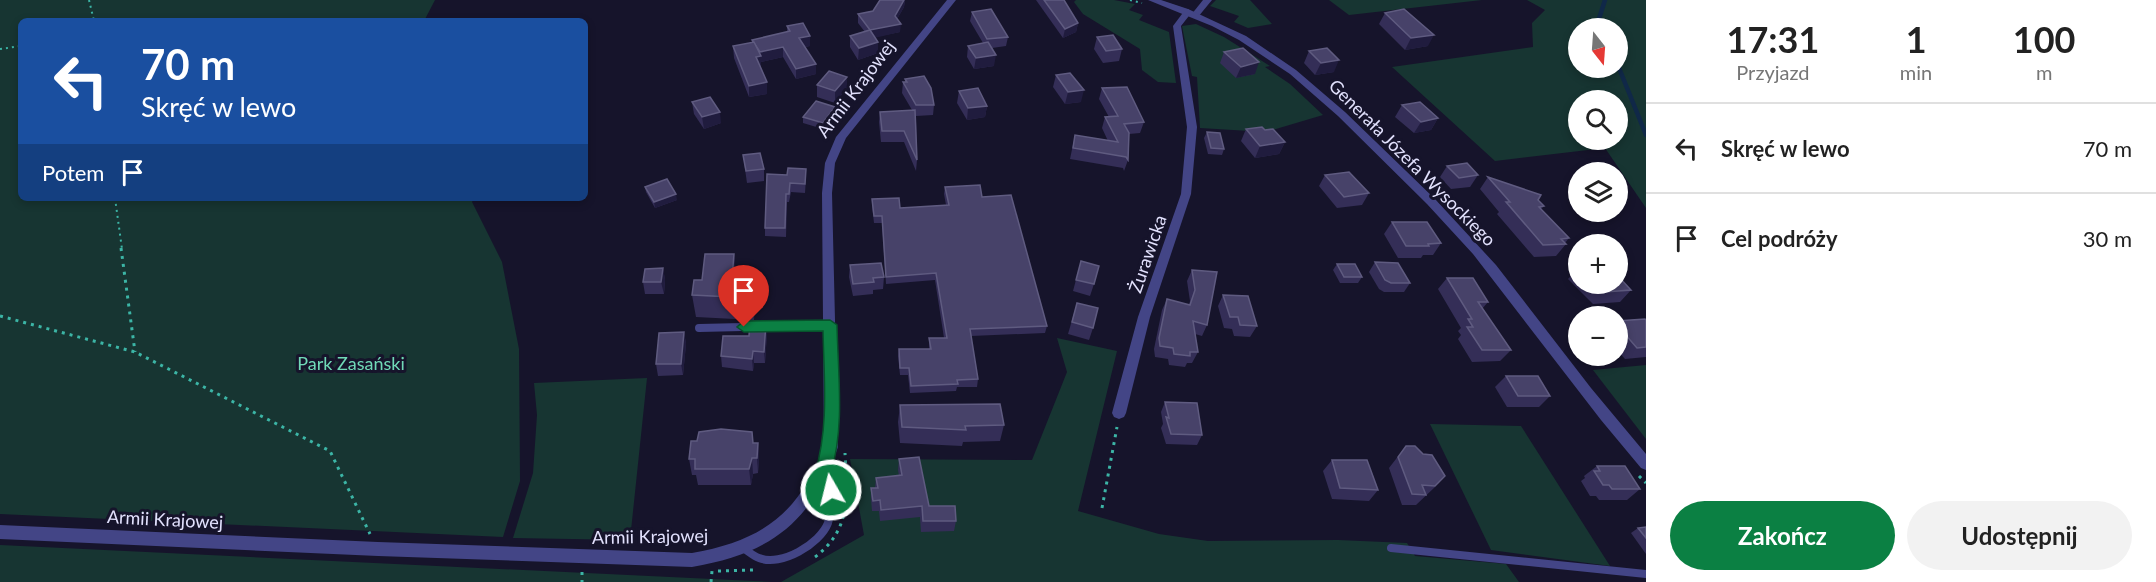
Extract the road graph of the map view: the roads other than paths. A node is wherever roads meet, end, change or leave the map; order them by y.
1 (952, 0) edge
2 (1152, 0) edge
3 (1208, 0) edge
4 (1192, 14) junction
5 (830, 325) junction
6 (699, 328) dead end
7 (1119, 413) road end
8 (1646, 464) edge
9 (823, 473) junction
10 (0, 532) edge
11 (743, 548) junction
12 (1391, 548) dead end
13 (1646, 574) edge

1 - 5 street, Armii Krajowej
2 - 4 street, Generała Józefa Wysockiego
3 - 4 street
4 - 7 street, Żurawicka
4 - 8 street, Generała Józefa Wysockiego
5 - 6 lane
5 - 9 street, Armii Krajowej
9 - 11 street, Armii Krajowej
9 - 11 lane
10 - 11 street, Armii Krajowej
12 - 13 lane

